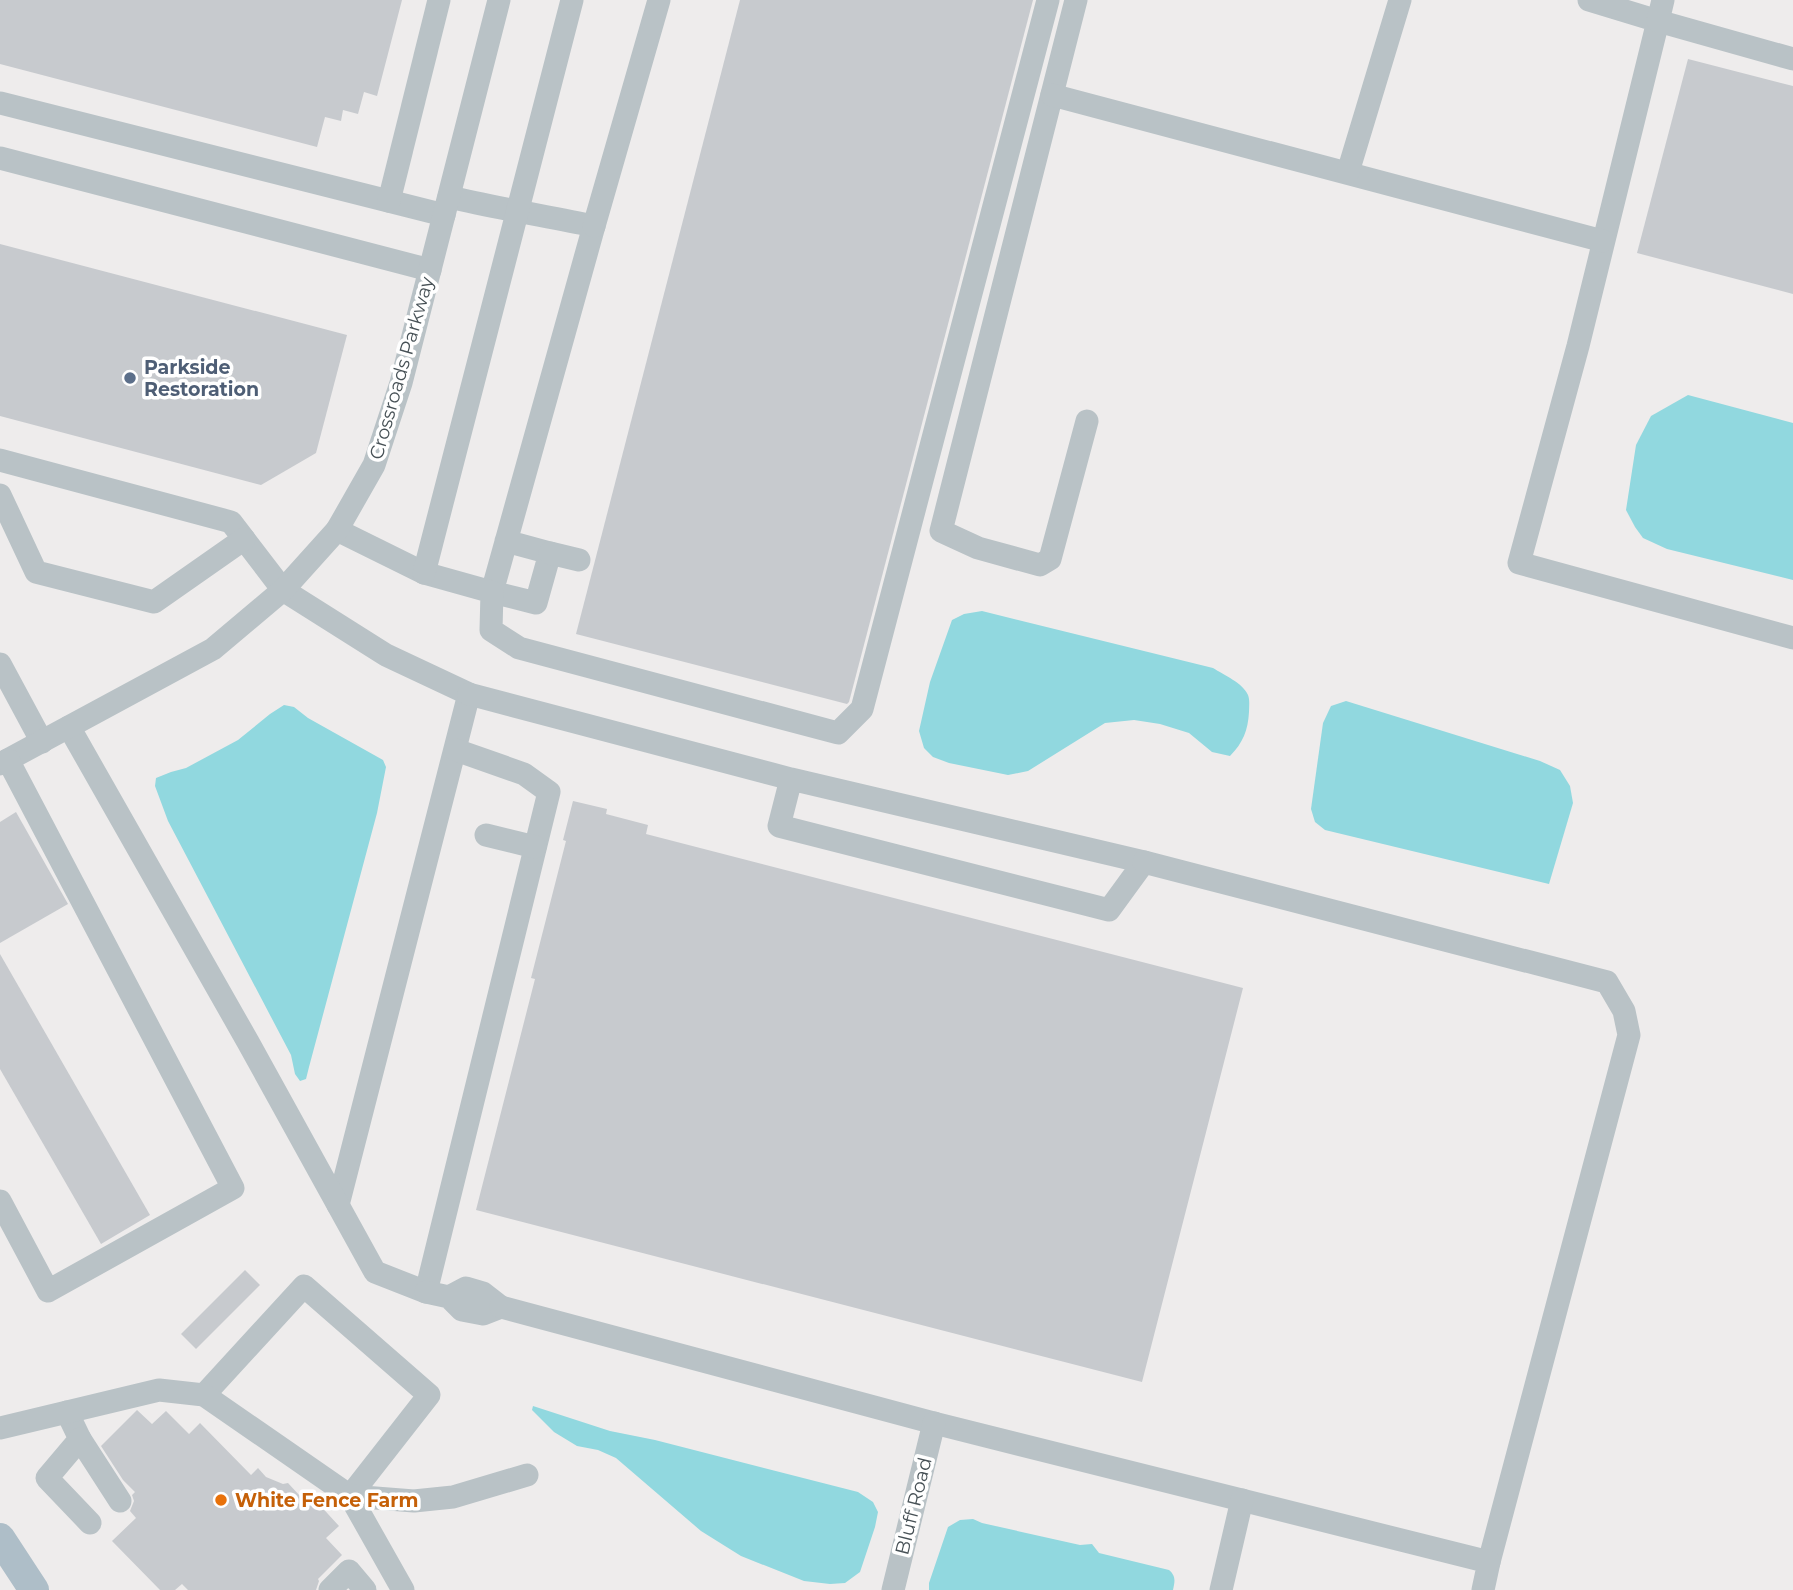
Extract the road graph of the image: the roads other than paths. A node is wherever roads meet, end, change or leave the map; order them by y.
1 (439, 0) edge
2 (499, 0) edge
3 (572, 0) edge
4 (659, 0) edge
5 (1048, 0) edge
6 (1076, 0) edge
7 (1400, 0) edge
8 (1589, 0) edge
9 (1660, 10) edge
10 (1793, 59) edge
11 (1052, 95) junction
12 (0, 103) edge
13 (0, 159) edge
14 (1348, 172) junction
15 (389, 201) junction
16 (446, 206) junction
17 (517, 212) junction
18 (594, 226) junction
19 (1603, 241) junction
20 (430, 270) junction
21 (1087, 421) dead end
22 (0, 460) edge
23 (0, 495) edge
24 (337, 530) junction
25 (244, 539) junction
26 (506, 541) junction
27 (550, 553) junction
28 (579, 560) dead end
29 (424, 573) junction
30 (283, 590) junction
31 (492, 592) junction
32 (1793, 638) edge
33 (0, 664) edge
34 (469, 694) junction
35 (69, 727) junction
36 (42, 742) junction
37 (456, 750) junction
38 (4, 762) edge
39 (791, 779) junction
40 (486, 835) dead end
41 (535, 847) junction
42 (1144, 862) junction
43 (0, 1201) edge
44 (338, 1205) junction
45 (437, 1295) junction
46 (204, 1395) junction
47 (68, 1412) junction
48 (934, 1423) junction
49 (0, 1428) edge
50 (80, 1439) junction
51 (527, 1475) dead end
52 (350, 1496) junction
53 (1242, 1500) junction
54 (120, 1501) dead end
55 (90, 1523) dead end
56 (0, 1538) edge
57 (1489, 1562) junction
58 (34, 1590) edge
59 (330, 1590) edge
60 (365, 1590) edge
61 (403, 1590) edge
62 (892, 1590) edge
63 (1221, 1590) edge
64 (1483, 1590) edge

1 - 15 street
2 - 16 street, Crossroads Parkway
3 - 17 street
4 - 18 street
5 - 31 street
6 - 11 street
7 - 14 street
8 - 9 street
9 - 10 street
9 - 19 street
11 - 14 street
11 - 21 street
12 - 15 street
13 - 20 street
14 - 19 street
15 - 16 street
16 - 17 street
16 - 20 street, Crossroads Parkway
17 - 18 street
17 - 29 street
18 - 26 street
19 - 32 street
20 - 24 street, Crossroads Parkway
22 - 25 street
23 - 25 street
24 - 29 street
24 - 30 street, Crossroads Parkway
25 - 30 street
26 - 27 street
26 - 31 street
27 - 28 street
27 - 31 street
29 - 31 street
30 - 34 street
30 - 35 street, Crossroads Parkway
33 - 36 street
34 - 37 street
34 - 39 street
35 - 36 street, Crossroads Parkway
35 - 44 street
36 - 38 street, Crossroads Parkway
37 - 41 street
37 - 44 street
38 - 43 street
39 - 42 street
39 - 42 street
40 - 41 street
41 - 45 street
42 - 57 street
44 - 45 street
45 - 48 street
46 - 47 street
46 - 52 street
46 - 52 street
47 - 49 street
47 - 50 street
48 - 53 street
48 - 62 street, Bluff Road
50 - 54 street
50 - 55 street
51 - 52 street
52 - 61 street
53 - 57 street
53 - 63 street
56 - 58 main road
57 - 64 street
59 - 60 street

